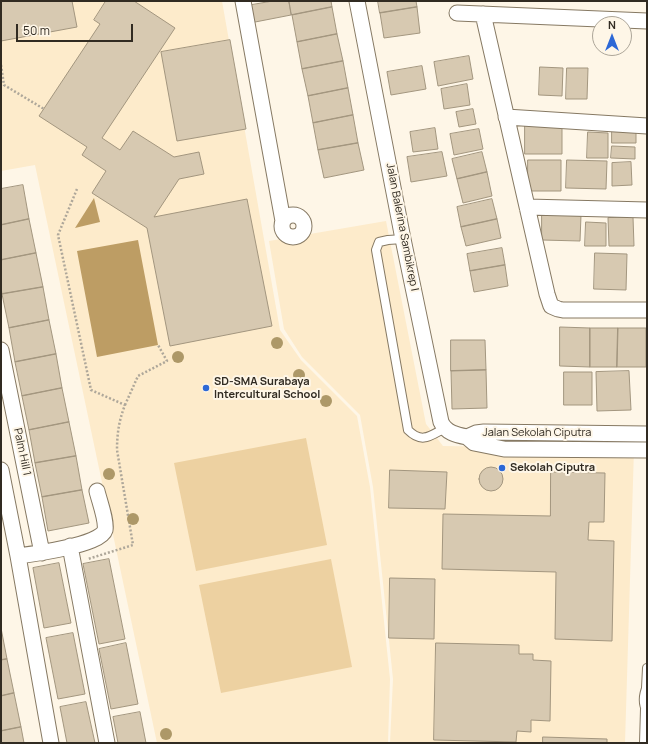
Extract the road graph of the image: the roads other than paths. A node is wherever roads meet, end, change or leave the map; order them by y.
1 (243, 1) edge
2 (357, 1) edge
3 (457, 13) dead end
4 (483, 14) junction
5 (647, 21) edge
6 (506, 117) junction
7 (647, 126) edge
8 (527, 207) junction
9 (647, 210) edge
10 (283, 222) dead end
11 (403, 238) junction
12 (647, 310) edge
13 (1, 350) edge
14 (445, 428) junction
15 (647, 434) edge
16 (467, 437) junction
17 (647, 450) edge
18 (1, 470) edge
19 (97, 491) dead end
20 (70, 546) junction
21 (42, 553) junction
22 (18, 556) junction
23 (647, 668) edge
24 (646, 687) edge
25 (646, 710) edge
26 (51, 743) edge
27 (107, 743) edge
28 (644, 743) edge

1 - 10 street
2 - 11 street, Jalan Balerina Sambikrep I
3 - 4 street
4 - 5 street
4 - 6 street
6 - 7 street
6 - 8 street
8 - 9 street
8 - 12 street
11 - 14 street, Jalan Balerina Sambikrep I
11 - 14 lane
13 - 21 street, Palm Hill 1
14 - 16 street
15 - 16 street, Jalan Sekolah Ciputra
16 - 17 street, Jalan Sekolah Ciputra
18 - 22 street
19 - 20 street
20 - 21 street
20 - 27 street
21 - 22 street
22 - 26 street
23 - 24 lane
24 - 25 lane
25 - 28 lane

